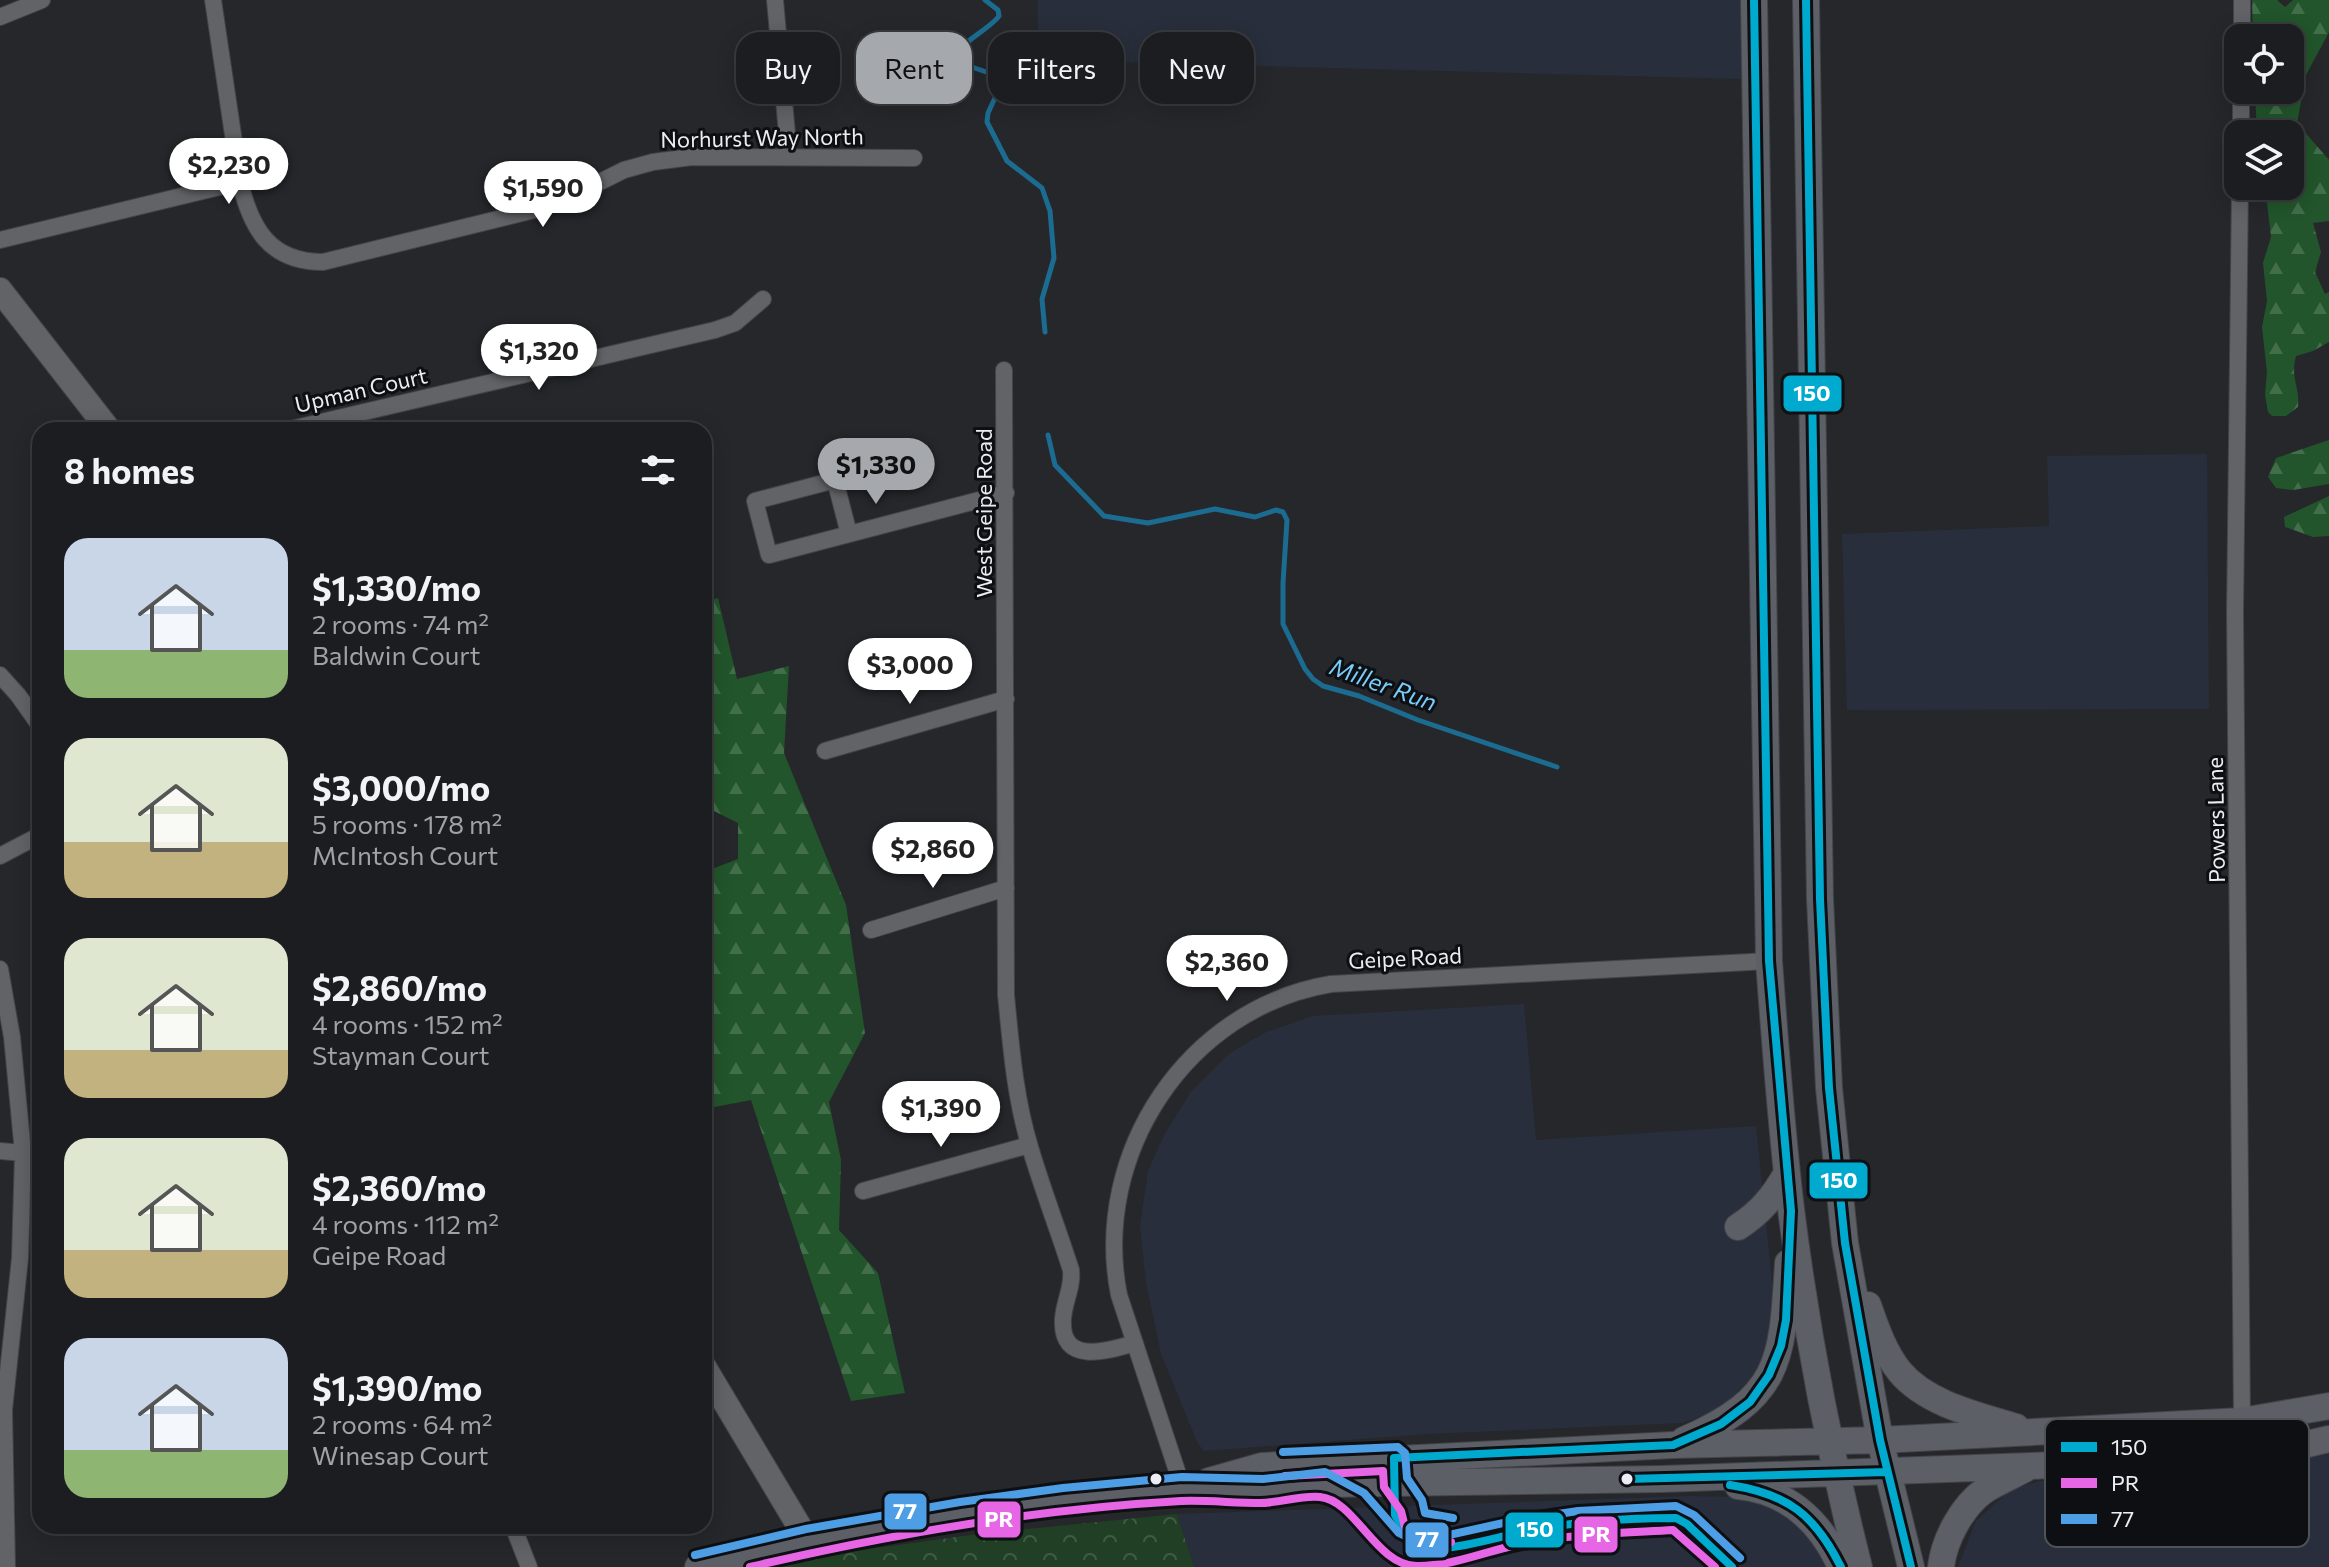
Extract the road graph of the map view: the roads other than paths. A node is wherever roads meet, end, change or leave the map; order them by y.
1 (42, 0) edge
2 (213, 0) edge
3 (775, 0) edge
4 (1754, 0) edge
5 (1806, 0) edge
6 (2242, 0) edge
7 (4, 10) edge
8 (2242, 24) edge
9 (789, 156) junction
10 (914, 158) dead end
11 (240, 182) junction
12 (2240, 200) edge
13 (0, 240) edge
14 (0, 290) edge
15 (763, 299) dead end
16 (8, 315) edge
17 (1004, 370) dead end
18 (102, 422) edge
19 (321, 422) edge
20 (1006, 493) junction
21 (849, 534) junction
22 (0, 675) edge
23 (1006, 699) junction
24 (32, 715) edge
25 (825, 751) dead end
26 (32, 839) edge
27 (0, 856) edge
28 (1006, 888) junction
29 (871, 930) dead end
30 (1769, 961) junction
31 (0, 969) edge
32 (1029, 1145) junction
33 (0, 1151) edge
34 (23, 1153) junction
35 (1787, 1173) junction
36 (863, 1191) dead end
37 (1791, 1211) junction
38 (1738, 1227) dead end
39 (1845, 1243) junction
40 (1135, 1343) junction
41 (4, 1354) edge
42 (712, 1380) edge
43 (2329, 1406) edge
44 (2242, 1419) edge
45 (2254, 1419) edge
46 (2045, 1432) edge
47 (2035, 1433) junction
48 (2329, 1439) edge
49 (1880, 1440) junction
50 (1832, 1441) junction
51 (2309, 1442) edge
52 (1673, 1445) junction
53 (2045, 1465) edge
54 (2031, 1466) junction
55 (1837, 1472) junction
56 (1887, 1472) junction
57 (1654, 1479) junction
58 (1183, 1489) junction
59 (516, 1534) edge
60 (808, 1541) junction
61 (7, 1567) edge
62 (529, 1567) edge
63 (698, 1567) edge
64 (1841, 1567) edge
65 (1859, 1567) edge
66 (1911, 1567) edge
67 (1941, 1567) edge

1 - 7 street
2 - 11 street, Norhurst Way North
3 - 9 street
4 - 30 main road
5 - 39 main road
6 - 8 street
9 - 10 street, Norhurst Way North
9 - 11 street, Norhurst Way North
11 - 13 street
12 - 44 street, Powers Lane
14 - 16 street
15 - 19 street, Upman Court
16 - 18 street
17 - 20 street, West Geipe Road
20 - 21 street
20 - 23 street, West Geipe Road
21 - 21 street
22 - 24 street
23 - 25 street
23 - 28 street, West Geipe Road
26 - 27 street
28 - 29 street
28 - 32 street, West Geipe Road
30 - 35 main road
30 - 40 street, Geipe Road
31 - 34 street
32 - 36 street
32 - 40 street, West Geipe Road
33 - 34 street
34 - 41 street
35 - 37 main road
35 - 38 main road
37 - 50 main road
37 - 52 main road
39 - 47 main road
39 - 49 main road
40 - 58 street, Geipe Road
41 - 61 street
42 - 60 street
43 - 45 main road
46 - 47 main road
47 - 49 main road
48 - 51 main road
49 - 50 main road
49 - 56 main road
50 - 52 main road
50 - 55 main road
52 - 58 main road
53 - 54 main road
54 - 56 main road
54 - 67 main road
55 - 56 main road
55 - 57 main road
55 - 65 main road
56 - 66 main road
57 - 58 main road
57 - 64 main road
58 - 60 main road
59 - 62 street
60 - 63 main road

